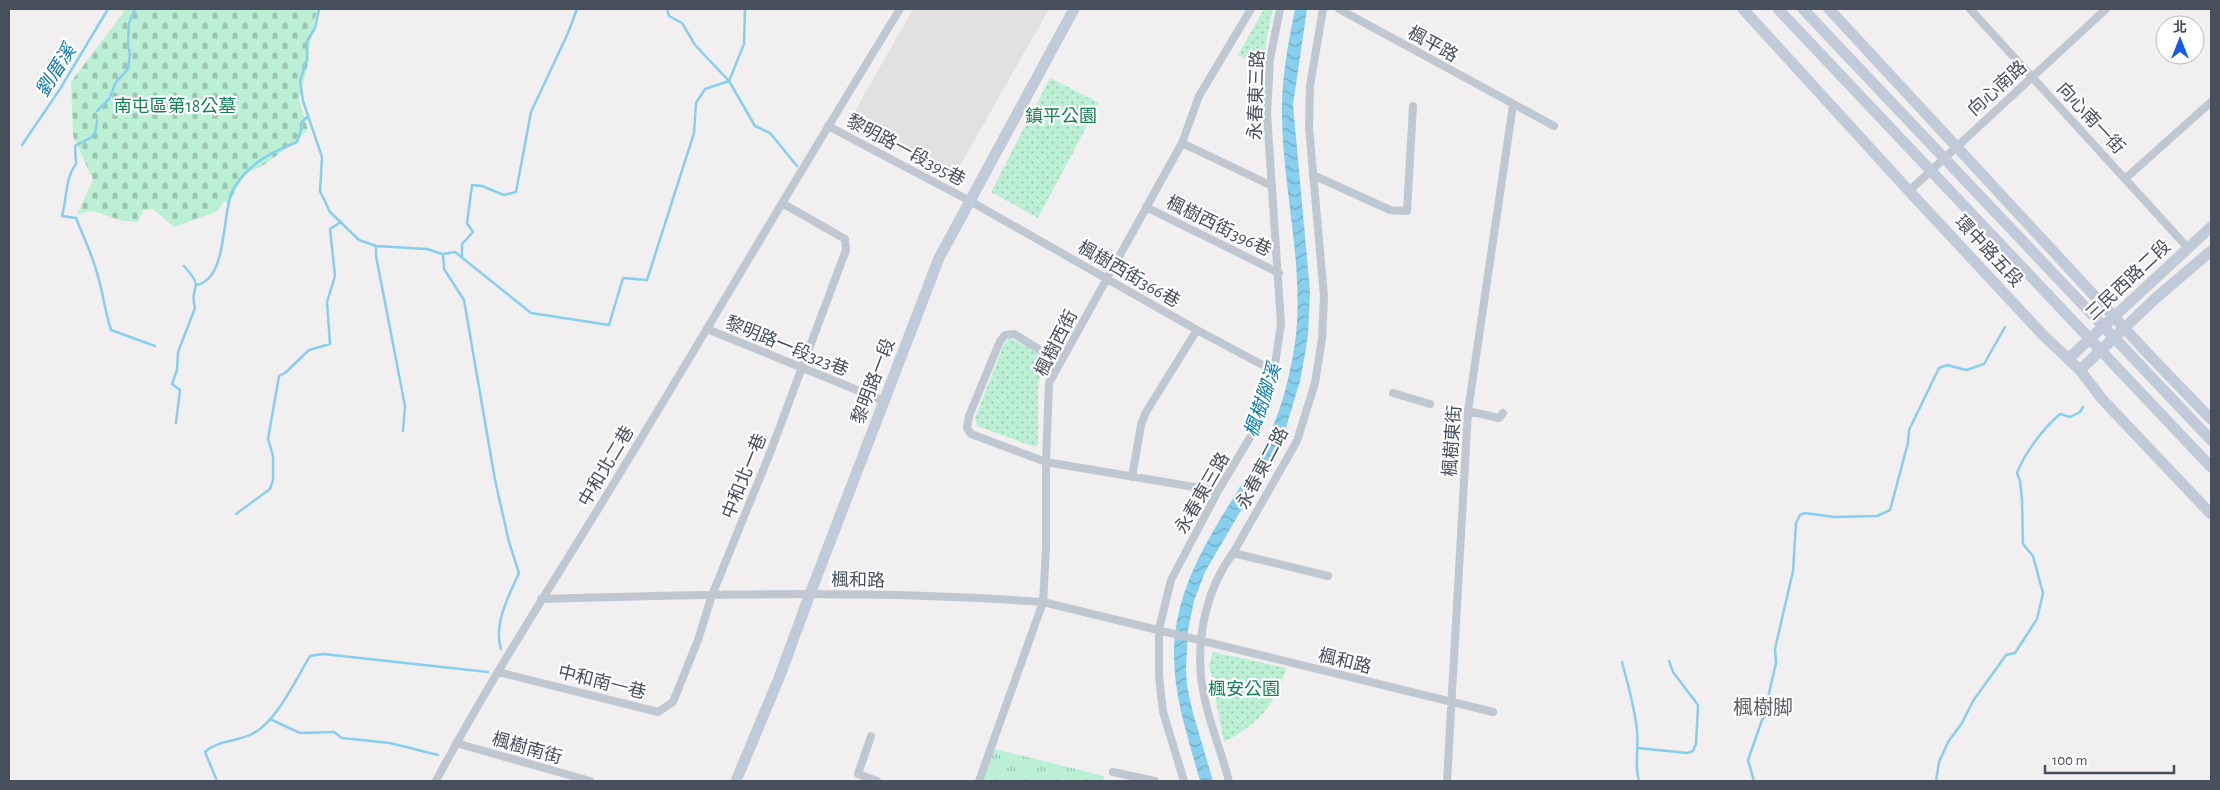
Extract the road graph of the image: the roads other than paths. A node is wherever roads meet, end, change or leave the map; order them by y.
1 (900, 9) edge
2 (1074, 9) edge
3 (1251, 9) edge
4 (1280, 9) edge
5 (1323, 9) edge
6 (1339, 9) edge
7 (1743, 9) edge
8 (1778, 9) edge
9 (1803, 9) edge
10 (1829, 9) edge
11 (1970, 9) edge
12 (2106, 9) edge
13 (2032, 77) junction
14 (2211, 102) edge
15 (1513, 105) junction
16 (1413, 106) dead end
17 (828, 126) junction
18 (1554, 126) dead end
19 (1182, 143) junction
20 (1957, 145) junction
21 (1946, 158) junction
22 (1931, 172) junction
23 (1313, 175) junction
24 (2126, 178) junction
25 (1272, 186) junction
26 (1909, 191) junction
27 (970, 201) junction
28 (782, 203) junction
29 (1146, 206) junction
30 (2211, 227) edge
31 (2188, 248) junction
32 (2211, 251) edge
33 (1279, 273) junction
34 (1107, 280) junction
35 (2114, 317) junction
36 (2104, 326) junction
37 (2125, 328) junction
38 (706, 329) junction
39 (1197, 330) junction
40 (2114, 338) junction
41 (2090, 339) junction
42 (2100, 351) junction
43 (2068, 359) junction
44 (1060, 362) junction
45 (801, 368) junction
46 (2080, 370) junction
47 (1274, 371) junction
48 (1393, 393) dead end
49 (884, 401) junction
50 (1430, 404) dead end
51 (1468, 411) junction
52 (1503, 413) dead end
53 (2211, 419) edge
54 (2211, 440) edge
55 (1046, 462) junction
56 (2211, 467) edge
57 (1132, 477) junction
58 (1218, 491) junction
59 (2211, 514) edge
60 (1233, 553) junction
61 (1328, 576) dead end
62 (712, 594) junction
63 (810, 594) junction
64 (541, 599) junction
65 (1043, 602) junction
66 (1159, 629) junction
67 (1201, 640) junction
68 (498, 672) junction
69 (1452, 702) junction
70 (1493, 712) dead end
71 (872, 736) dead end
72 (456, 743) junction
73 (1114, 772) dead end
74 (436, 781) edge
75 (590, 781) edge
76 (736, 781) edge
77 (877, 781) edge
78 (979, 781) edge
79 (1155, 781) edge
80 (1184, 781) edge
81 (1230, 781) edge
82 (1447, 781) edge

1 - 17 street, 黎明路一段395巷
2 - 27 street, 黎明路一段
3 - 19 street, 楓樹西街
4 - 25 street, 永春東三路
5 - 23 street, 永春東二路
6 - 15 street, 楓平路
7 - 26 street, 環中路五段
8 - 22 street, 環中路五段
9 - 21 street, 環中路五段
10 - 20 street
11 - 13 street, 向心南一街
12 - 13 street, 向心南路
13 - 20 street, 向心南路
13 - 24 street, 向心南一街
14 - 24 street
15 - 18 street, 楓平路
15 - 51 street, 楓樹東街
16 - 23 street
17 - 27 street, 黎明路一段395巷
17 - 28 street, 黎明路一段395巷
19 - 25 street
19 - 29 street, 楓樹西街
20 - 21 street, 向心南路
20 - 35 street
21 - 22 street, 向心南路
21 - 36 street, 環中路五段
22 - 26 street, 向心南路
22 - 41 street, 環中路五段
23 - 60 street, 永春東二路
24 - 31 street, 向心南一街
25 - 33 street, 永春東三路
26 - 43 street, 環中路五段
27 - 34 street, 楓樹西街366巷
27 - 49 street, 黎明路一段
28 - 38 street, 中和北二巷
28 - 45 street, 中和北一巷
29 - 33 street, 楓樹西街396巷
29 - 34 street, 楓樹西街
30 - 31 street, 三民西路二段
31 - 35 street, 三民西路二段
32 - 37 street, 三民西路二段
33 - 47 street, 永春東三路
34 - 39 street, 楓樹西街366巷
34 - 44 street, 楓樹西街
35 - 36 street, 三民西路二段
35 - 37 street
36 - 40 street, 環中路五段
36 - 41 street, 三民西路二段
37 - 40 street, 三民西路二段
37 - 53 street
38 - 45 street, 黎明路一段323巷
38 - 64 street, 中和北二巷
39 - 47 street, 楓樹西街366巷
39 - 57 street
40 - 42 street, 三民西路二段
40 - 54 street, 環中路五段
41 - 42 street, 環中路五段
41 - 43 street, 三民西路二段
42 - 46 street, 三民西路二段
42 - 56 street, 環中路五段
43 - 46 street, 環中路五段
44 - 55 street, 楓樹西街
44 - 55 street
45 - 49 street, 黎明路一段323巷
45 - 62 street, 中和北一巷
46 - 59 street, 環中路五段
47 - 58 street, 永春東三路
48 - 50 street
49 - 63 street, 黎明路一段
51 - 52 street
51 - 69 street, 楓樹東街
55 - 57 street
55 - 65 street, 楓樹西街
57 - 58 street
58 - 66 street, 永春東三路
60 - 61 street
60 - 67 street, 永春東二路
62 - 63 street, 楓和路
62 - 64 street, 楓和路
62 - 68 street, 中和南一巷
63 - 65 street, 楓和路
63 - 76 street, 黎明路一段
64 - 68 street, 中和北二巷
65 - 66 street, 楓和路
65 - 78 street, 楓樹西街
66 - 67 street, 楓和路
66 - 80 street, 永春東三路
67 - 69 street, 楓和路
67 - 81 street, 永春東二路
68 - 72 street, 中和北二巷
69 - 70 street, 楓和路
69 - 82 street, 楓樹東街
71 - 77 street
72 - 74 street, 中和北二巷
72 - 75 street, 楓樹南街
73 - 79 street

